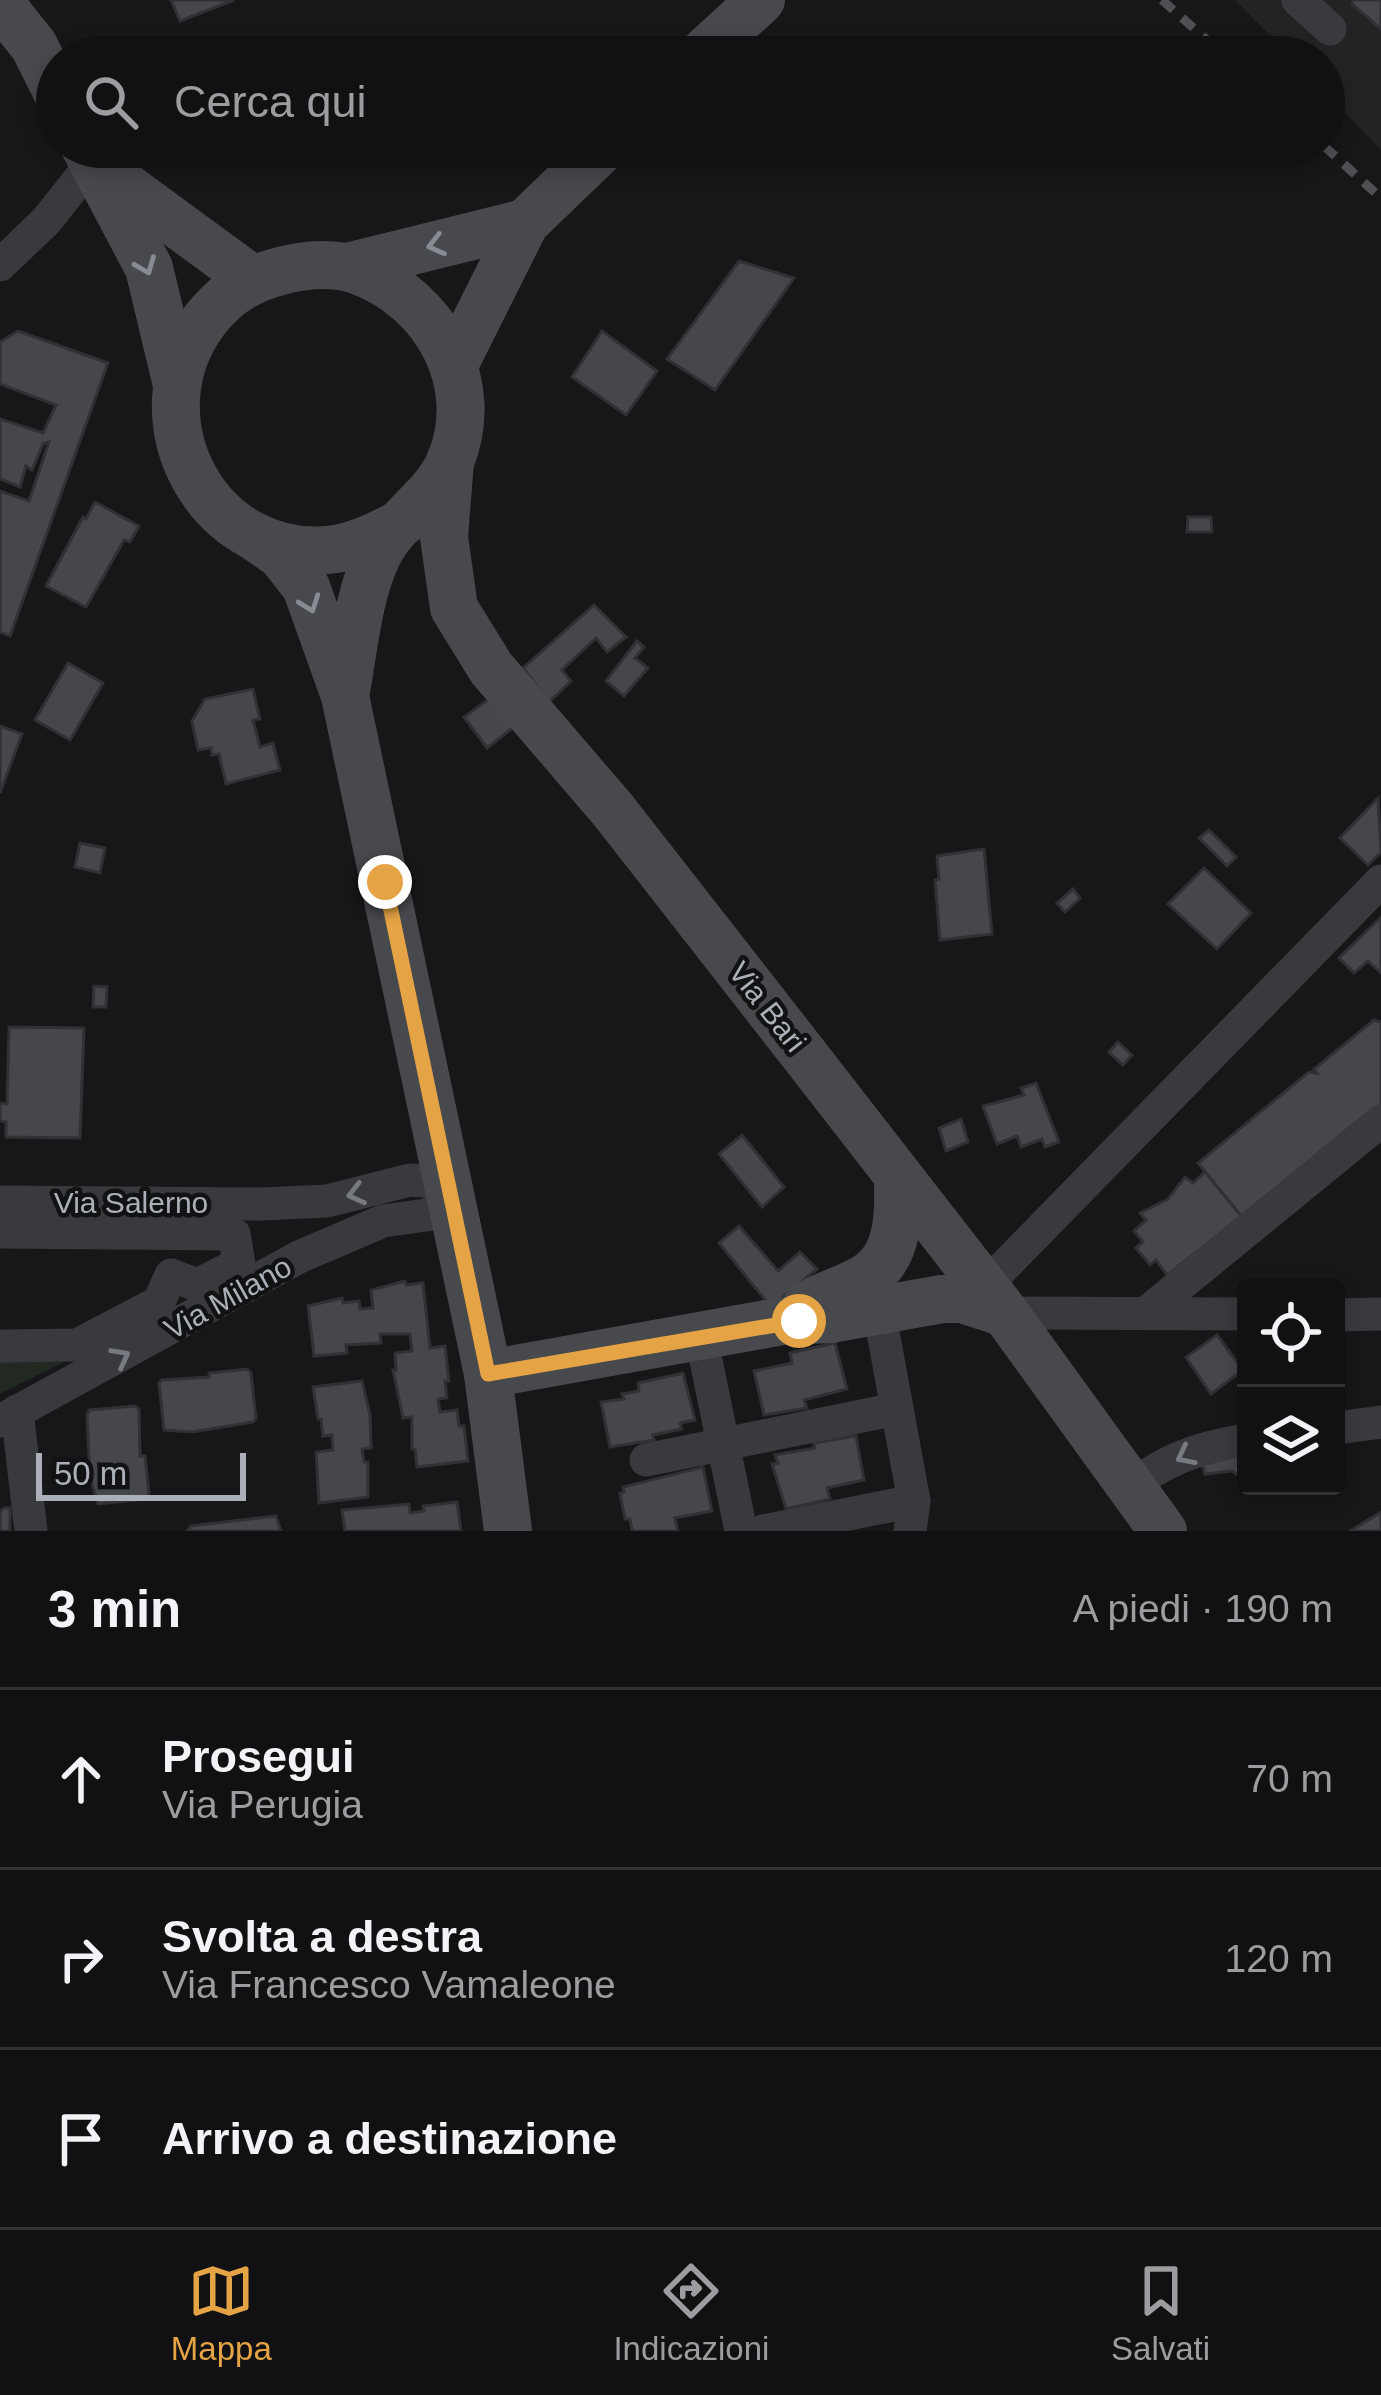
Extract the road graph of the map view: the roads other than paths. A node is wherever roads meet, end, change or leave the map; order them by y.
1 (761, 0) edge
2 (1298, 0) edge
3 (0, 3) edge
4 (32, 23) edge
5 (1330, 29) dead end
6 (722, 36) edge
7 (81, 168) edge
8 (96, 168) edge
9 (106, 168) edge
10 (582, 168) edge
11 (525, 223) junction
12 (0, 265) edge
13 (347, 267) junction
14 (252, 279) junction
15 (454, 365) junction
16 (176, 381) junction
17 (450, 461) junction
18 (403, 522) junction
19 (247, 531) junction
20 (344, 696) junction
21 (1381, 881) edge
22 (1381, 1121) edge
23 (898, 1180) junction
24 (450, 1183) junction
25 (0, 1202) edge
26 (262, 1204) junction
27 (0, 1232) edge
28 (299, 1257) junction
29 (940, 1292) junction
30 (1146, 1313) junction
31 (1237, 1314) edge
32 (1381, 1314) edge
33 (1345, 1315) edge
34 (701, 1336) junction
35 (0, 1346) edge
36 (488, 1374) junction
37 (896, 1409) junction
38 (9, 1416) edge
39 (1381, 1422) edge
40 (1345, 1427) edge
41 (1237, 1441) edge
42 (723, 1444) junction
43 (646, 1460) dead end
44 (1131, 1489) junction
45 (912, 1516) edge
46 (31, 1531) edge
47 (508, 1531) edge
48 (741, 1531) edge
49 (763, 1531) edge
50 (1163, 1531) edge

1 - 6 main road
2 - 5 street
3 - 4 main road
7 - 12 street
8 -> 16 main road
9 - 14 main road
10 - 11 main road
11 -> 13 main road
11 - 15 main road
13 - 14 main road
13 - 15 main road
14 - 16 main road
15 - 17 main road
16 - 19 main road
17 - 18 main road
17 - 23 main road, Via Bari
18 - 19 main road
18 - 20 main road
19 -> 20 main road
20 - 24 main road
21 - 29 street
22 - 30 street
23 - 29 main road, Via Bari
23 - 29 main road
24 -> 26 street, Via Salerno
24 - 28 street, Via Milano
24 - 36 main road
25 - 26 street, Via Salerno
26 - 28 street
27 - 35 street
38 -> 28 street, Via Milano
29 - 30 street
29 - 34 main road
29 - 37 street
29 - 44 main road, Via Bari
30 - 31 street
32 - 33 street
34 - 36 main road
34 - 42 street
36 - 47 main road
37 - 42 street
37 - 45 street
38 - 46 street
39 - 40 street
41 -> 44 street
42 - 43 street
42 - 48 street
44 - 50 main road, Via Bari
45 - 49 street

